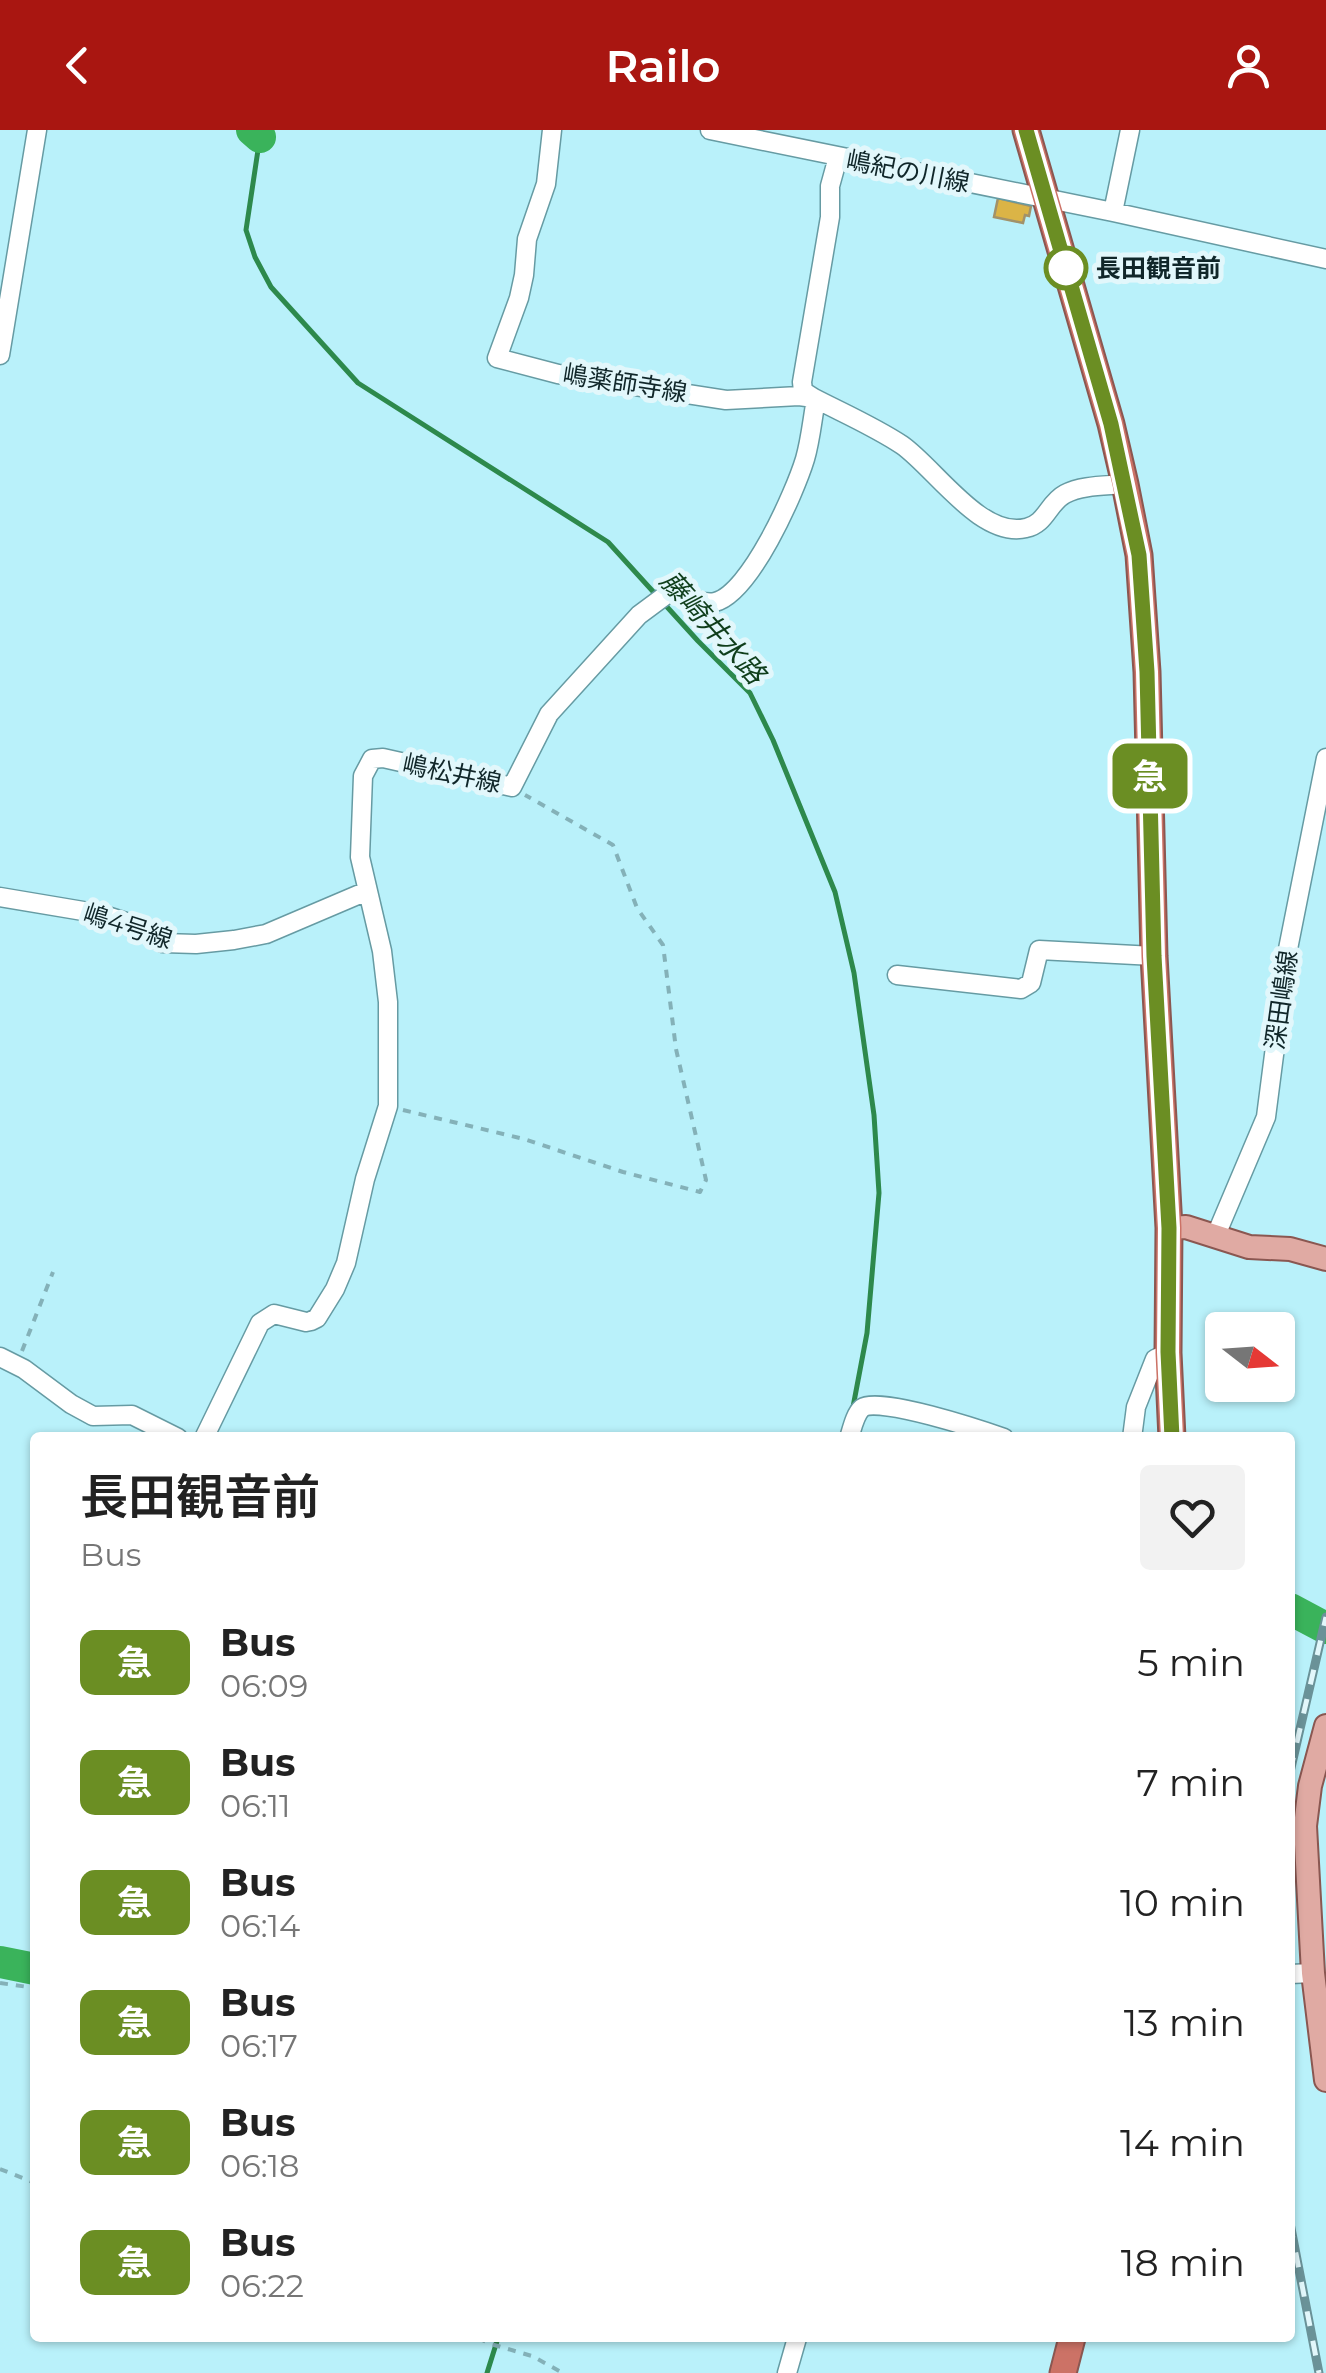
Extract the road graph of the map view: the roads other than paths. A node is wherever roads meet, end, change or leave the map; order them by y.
1 (37, 130) edge
2 (552, 130) edge
3 (710, 130) edge
4 (1026, 130) edge
5 (1130, 130) edge
6 (838, 157) junction
7 (1046, 198) junction
8 (1113, 212) junction
9 (1326, 260) edge
10 (0, 356) edge
11 (814, 398) junction
12 (1125, 484) junction
13 (1326, 758) edge
14 (367, 892) junction
15 (0, 896) edge
16 (1154, 956) junction
17 (897, 975) dead end
18 (1169, 1228) junction
19 (1216, 1235) junction
20 (1326, 1259) edge
21 (1168, 1352) junction
22 (8, 1361) edge
23 (166, 1432) edge
24 (207, 1432) edge
25 (851, 1432) edge
26 (987, 1432) edge
27 (1133, 1432) edge
28 (1172, 1432) edge
29 (1326, 1726) edge
30 (1317, 1802) edge
31 (1311, 1981) edge
32 (1326, 2080) edge
33 (796, 2342) edge
34 (1071, 2342) edge
35 (787, 2373) edge
36 (1063, 2373) edge

1 - 10 street
2 - 11 street, 嶋薬師寺線
3 - 6 street, 嶋紀の川線
4 - 7 highway
5 - 8 street
6 - 7 street, 嶋紀の川線
6 - 11 street, 嶋松井線
7 - 8 street, 嶋紀の川線
7 - 12 highway
8 - 9 street, 嶋紀の川線
11 - 12 street, 嶋薬師寺線
11 - 14 street, 嶋松井線
12 - 16 highway
13 - 19 street, 深田嶋線
14 - 15 street, 嶋4号線
14 - 24 street, 嶋松井線
16 - 17 street
16 - 18 highway
18 - 19 main road
18 - 21 highway
19 - 20 main road
21 - 27 street
21 - 28 highway
22 - 23 street
25 - 26 street
29 - 30 main road
30 - 31 main road
31 - 32 main road
33 - 35 street
34 - 36 highway

